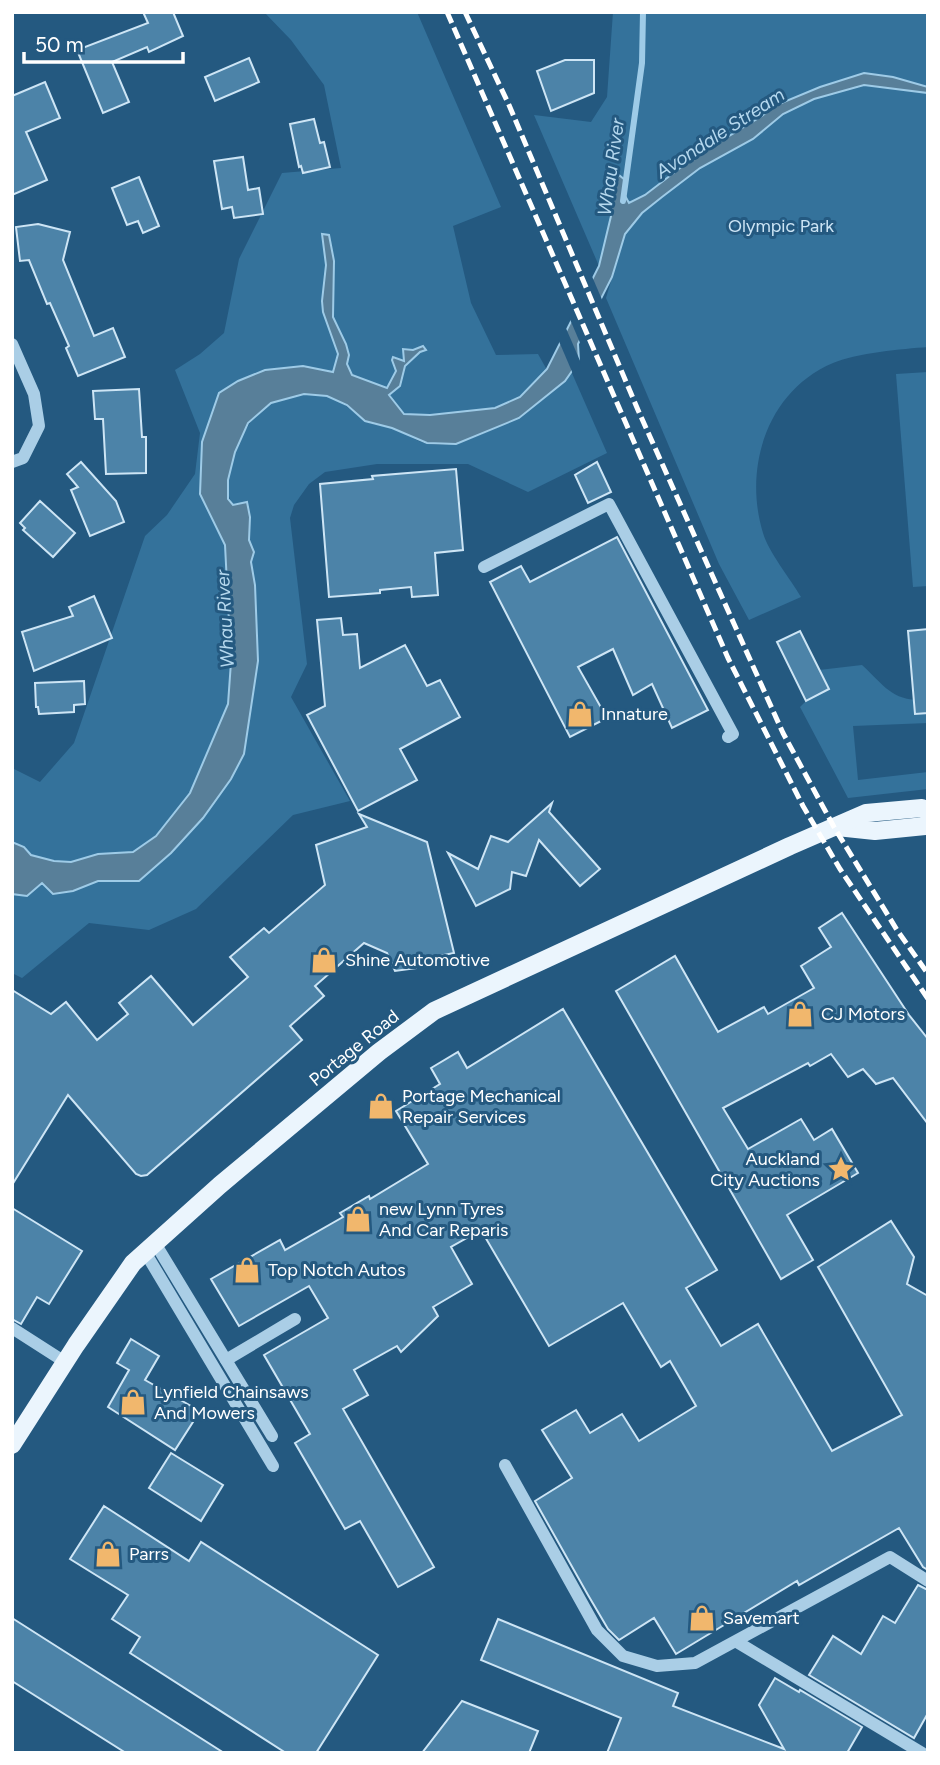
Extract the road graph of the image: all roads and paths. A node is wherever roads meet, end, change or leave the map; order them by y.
1 (12, 344) edge
2 (12, 462) edge
3 (484, 567) dead end
4 (728, 737) dead end
5 (928, 812) edge
6 (928, 824) edge
7 (834, 827) junction
8 (150, 1248) junction
9 (295, 1319) dead end
10 (12, 1328) edge
11 (226, 1360) junction
12 (65, 1362) junction
13 (272, 1436) dead end
14 (12, 1445) edge
15 (505, 1465) dead end
16 (273, 1466) dead end
17 (928, 1581) edge
18 (737, 1642) junction
19 (922, 1753) edge

1 - 2 street
3 - 4 street
5 - 7 main road, Portage Road
6 - 7 main road
7 - 8 main road, Portage Road
8 - 11 street
8 - 12 main road, Portage Road
8 - 16 street
9 - 11 street
10 - 12 street
11 - 13 street
12 - 14 main road, Portage Road
15 - 18 street
17 - 18 street
18 - 19 street

